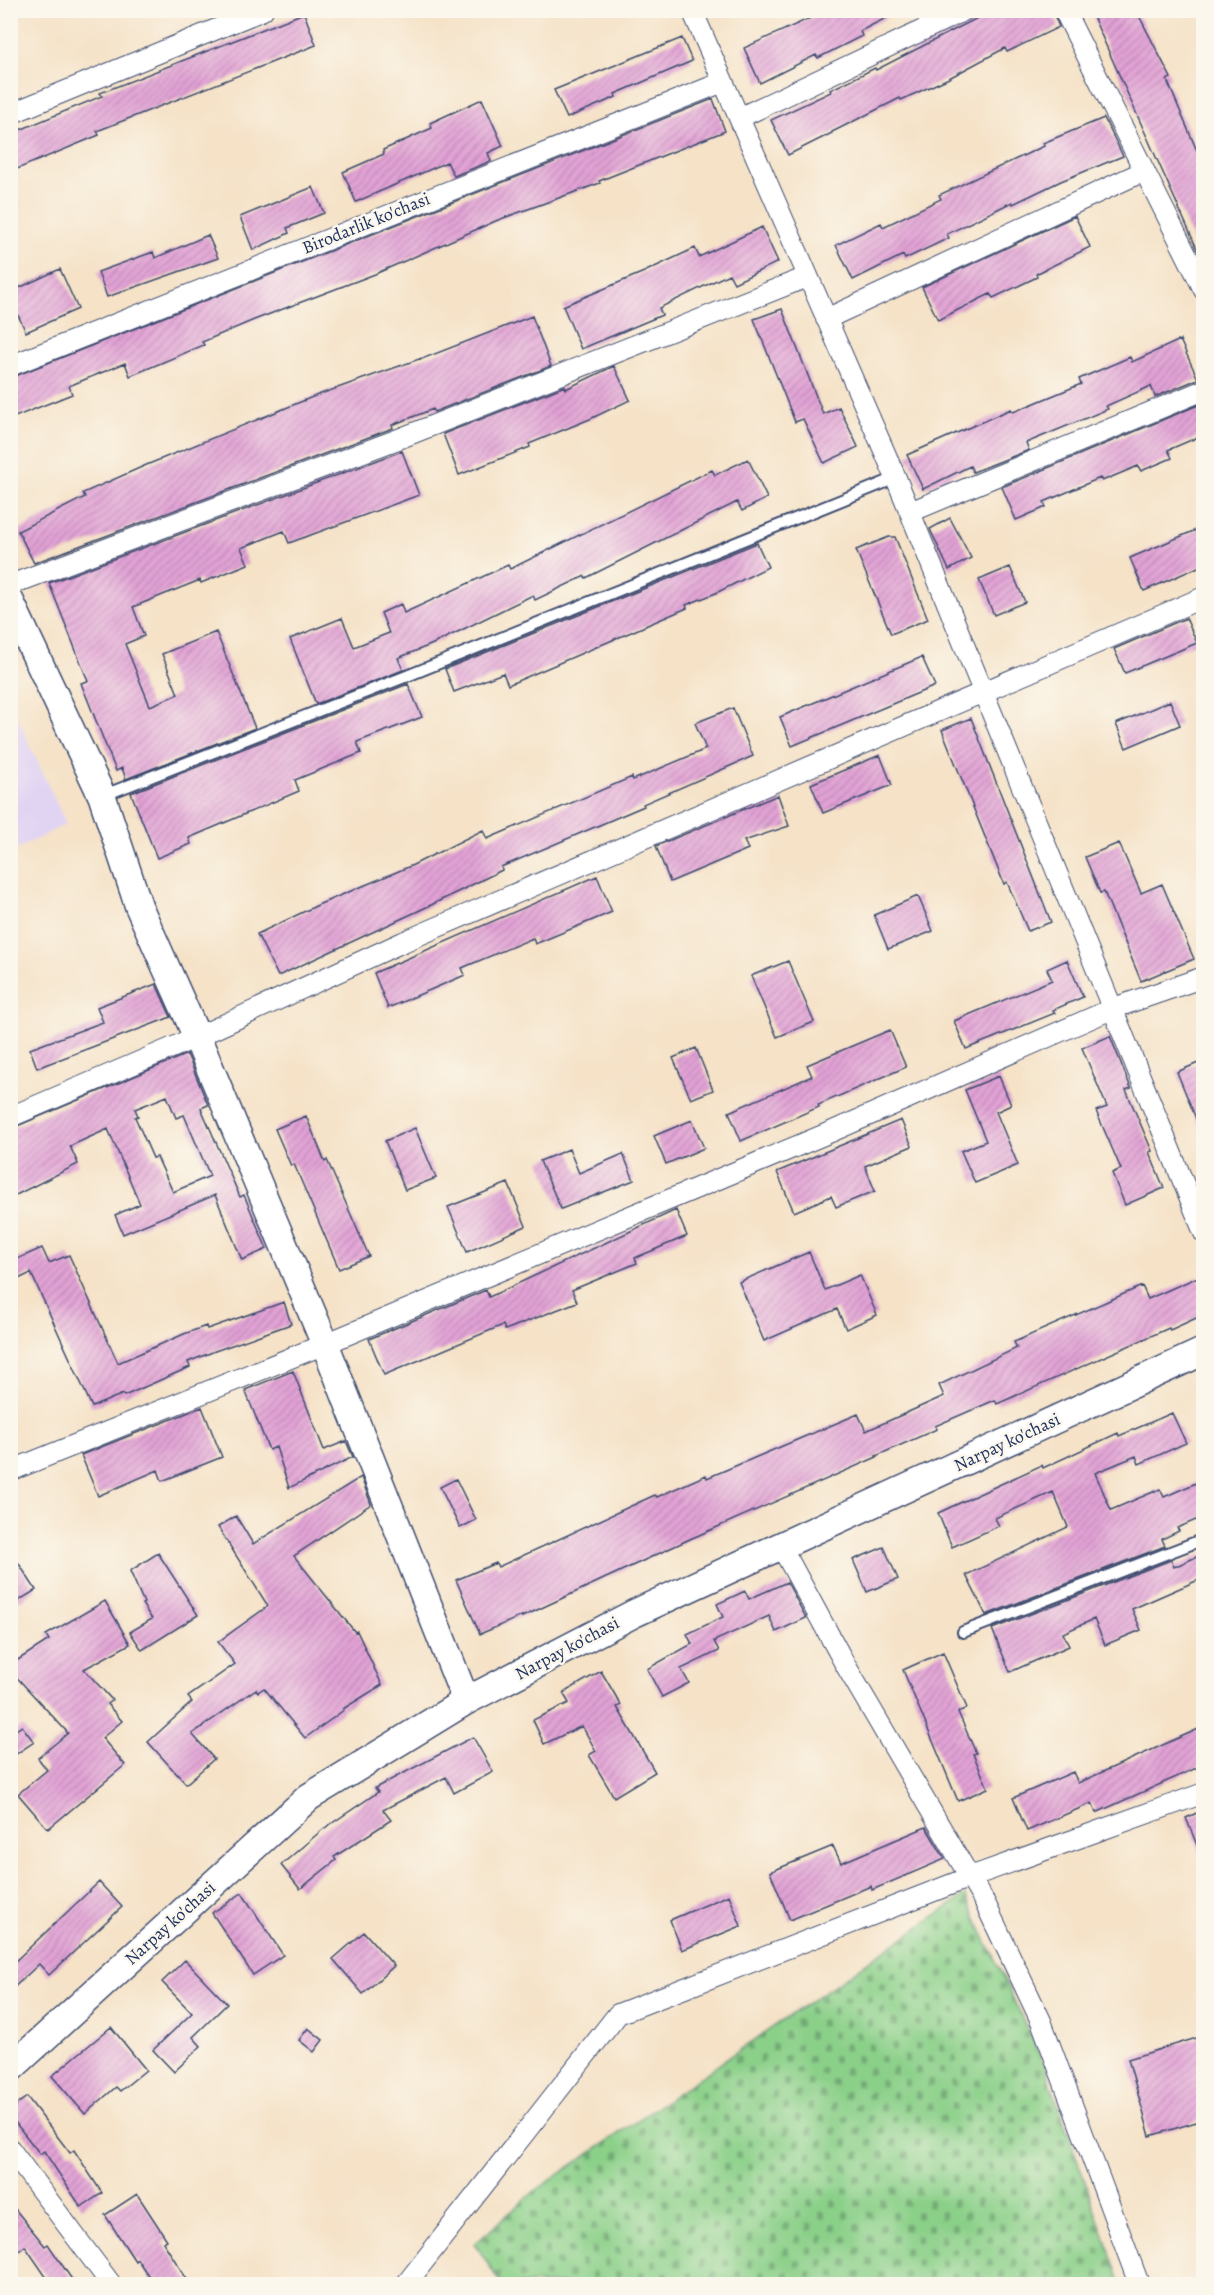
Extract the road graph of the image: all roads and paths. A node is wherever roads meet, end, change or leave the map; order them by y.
1 (263, 10) edge
2 (692, 10) edge
3 (966, 10) edge
4 (1064, 10) edge
5 (723, 82) junction
6 (10, 114) edge
7 (739, 118) junction
8 (1144, 171) junction
9 (807, 277) junction
10 (1203, 290) edge
11 (826, 319) junction
12 (10, 366) edge
13 (1203, 390) edge
14 (896, 478) junction
15 (910, 512) junction
16 (10, 585) edge
17 (1203, 597) edge
18 (10, 601) edge
19 (982, 693) junction
20 (102, 796) junction
21 (1203, 977) edge
22 (1114, 1008) junction
23 (197, 1037) junction
24 (10, 1117) edge
25 (1203, 1233) edge
26 (325, 1344) junction
27 (1203, 1351) edge
28 (10, 1470) edge
29 (1203, 1539) edge
30 (781, 1546) junction
31 (963, 1632) dead end
32 (466, 1701) junction
33 (1203, 1793) edge
34 (970, 1877) junction
35 (10, 2069) edge
36 (10, 2149) edge
37 (111, 2284) edge
38 (406, 2284) edge
39 (1138, 2284) edge

1 - 6 street
2 - 5 street
3 - 7 street
4 - 8 street
5 - 7 street
5 - 12 street, Birodarlik ko'chasi
7 - 9 street
8 - 10 street
8 - 11 street
9 - 11 street
9 - 16 street
11 - 14 street
13 - 15 street
14 - 15 street
14 - 20 lane
15 - 19 street
17 - 19 street
18 - 20 main road
19 - 22 street
19 - 23 street
20 - 23 main road
21 - 22 street
22 - 25 street
22 - 26 street
23 - 24 street
23 - 26 main road
26 - 28 street
26 - 32 main road
27 - 30 main road, Narpay ko'chasi
29 - 31 lane
30 - 32 main road, Narpay ko'chasi
30 - 34 street
32 - 35 main road, Narpay ko'chasi
33 - 34 street
34 - 38 street
34 - 39 street
36 - 37 street

